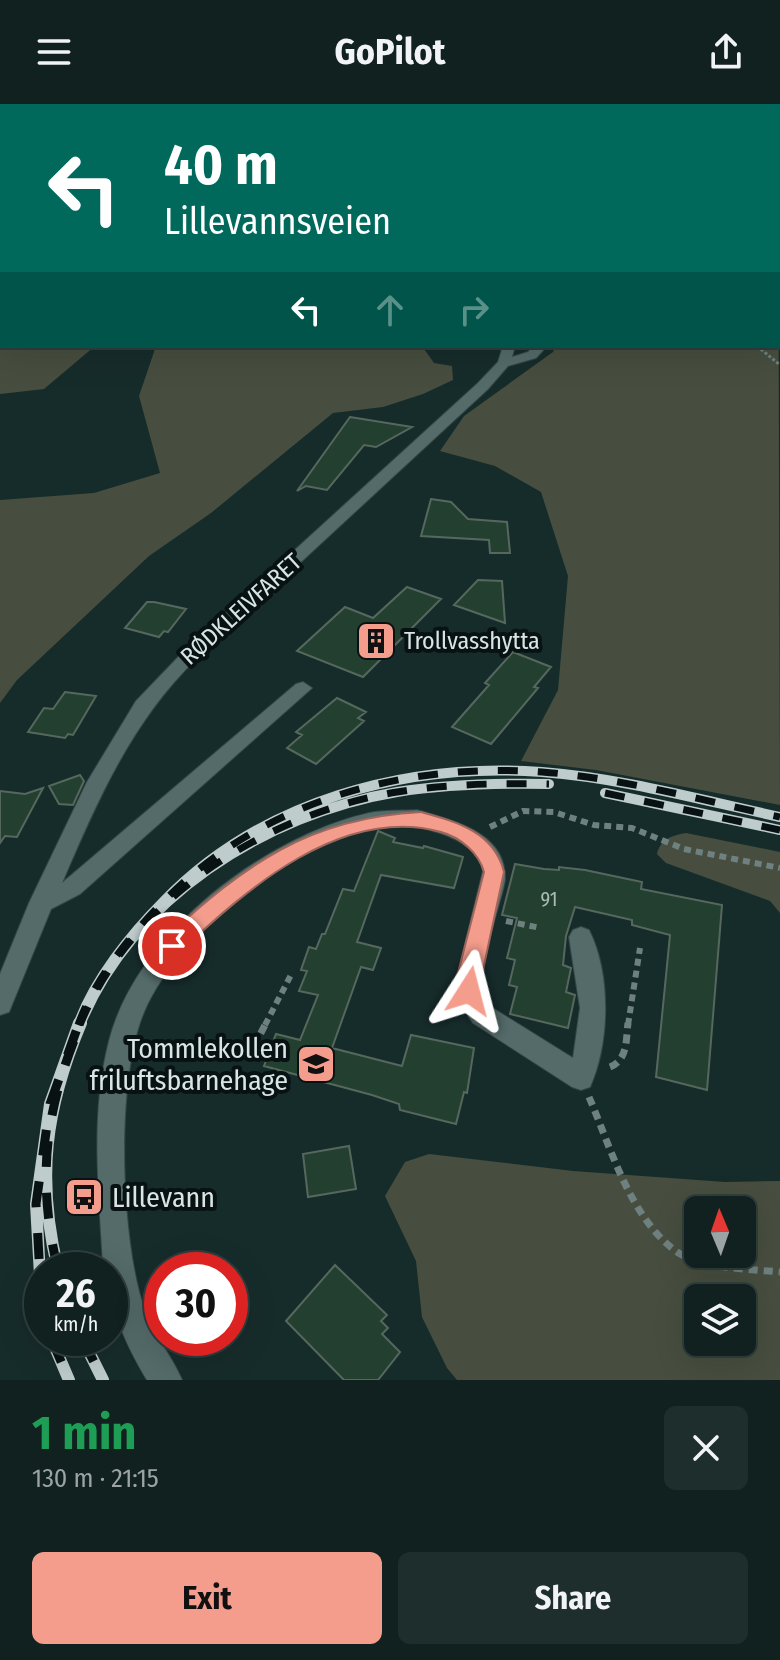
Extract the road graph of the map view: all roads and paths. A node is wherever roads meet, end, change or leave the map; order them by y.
1 (539, 348) edge
2 (759, 348) edge
3 (506, 354) edge
4 (780, 365) edge
5 (303, 688) dead end
6 (472, 839) junction
7 (780, 868) edge
8 (41, 903) junction
9 (500, 920) dead end
10 (541, 928) dead end
11 (581, 937) dead end
12 (640, 948) dead end
13 (292, 973) dead end
14 (0, 1004) edge
15 (247, 1060) dead end
16 (582, 1071) junction
17 (780, 1272) edge
18 (166, 1380) edge

1 - 3 street, RØDKLEIVFARET
2 - 4 path
3 - 8 street, RØDKLEIVFARET
5 - 8 street
6 - 7 path
6 - 16 street
6 - 18 street
8 - 14 street, RØDKLEIVFARET
9 - 10 path
11 - 16 street
12 - 16 path
13 - 15 path
16 - 17 path

